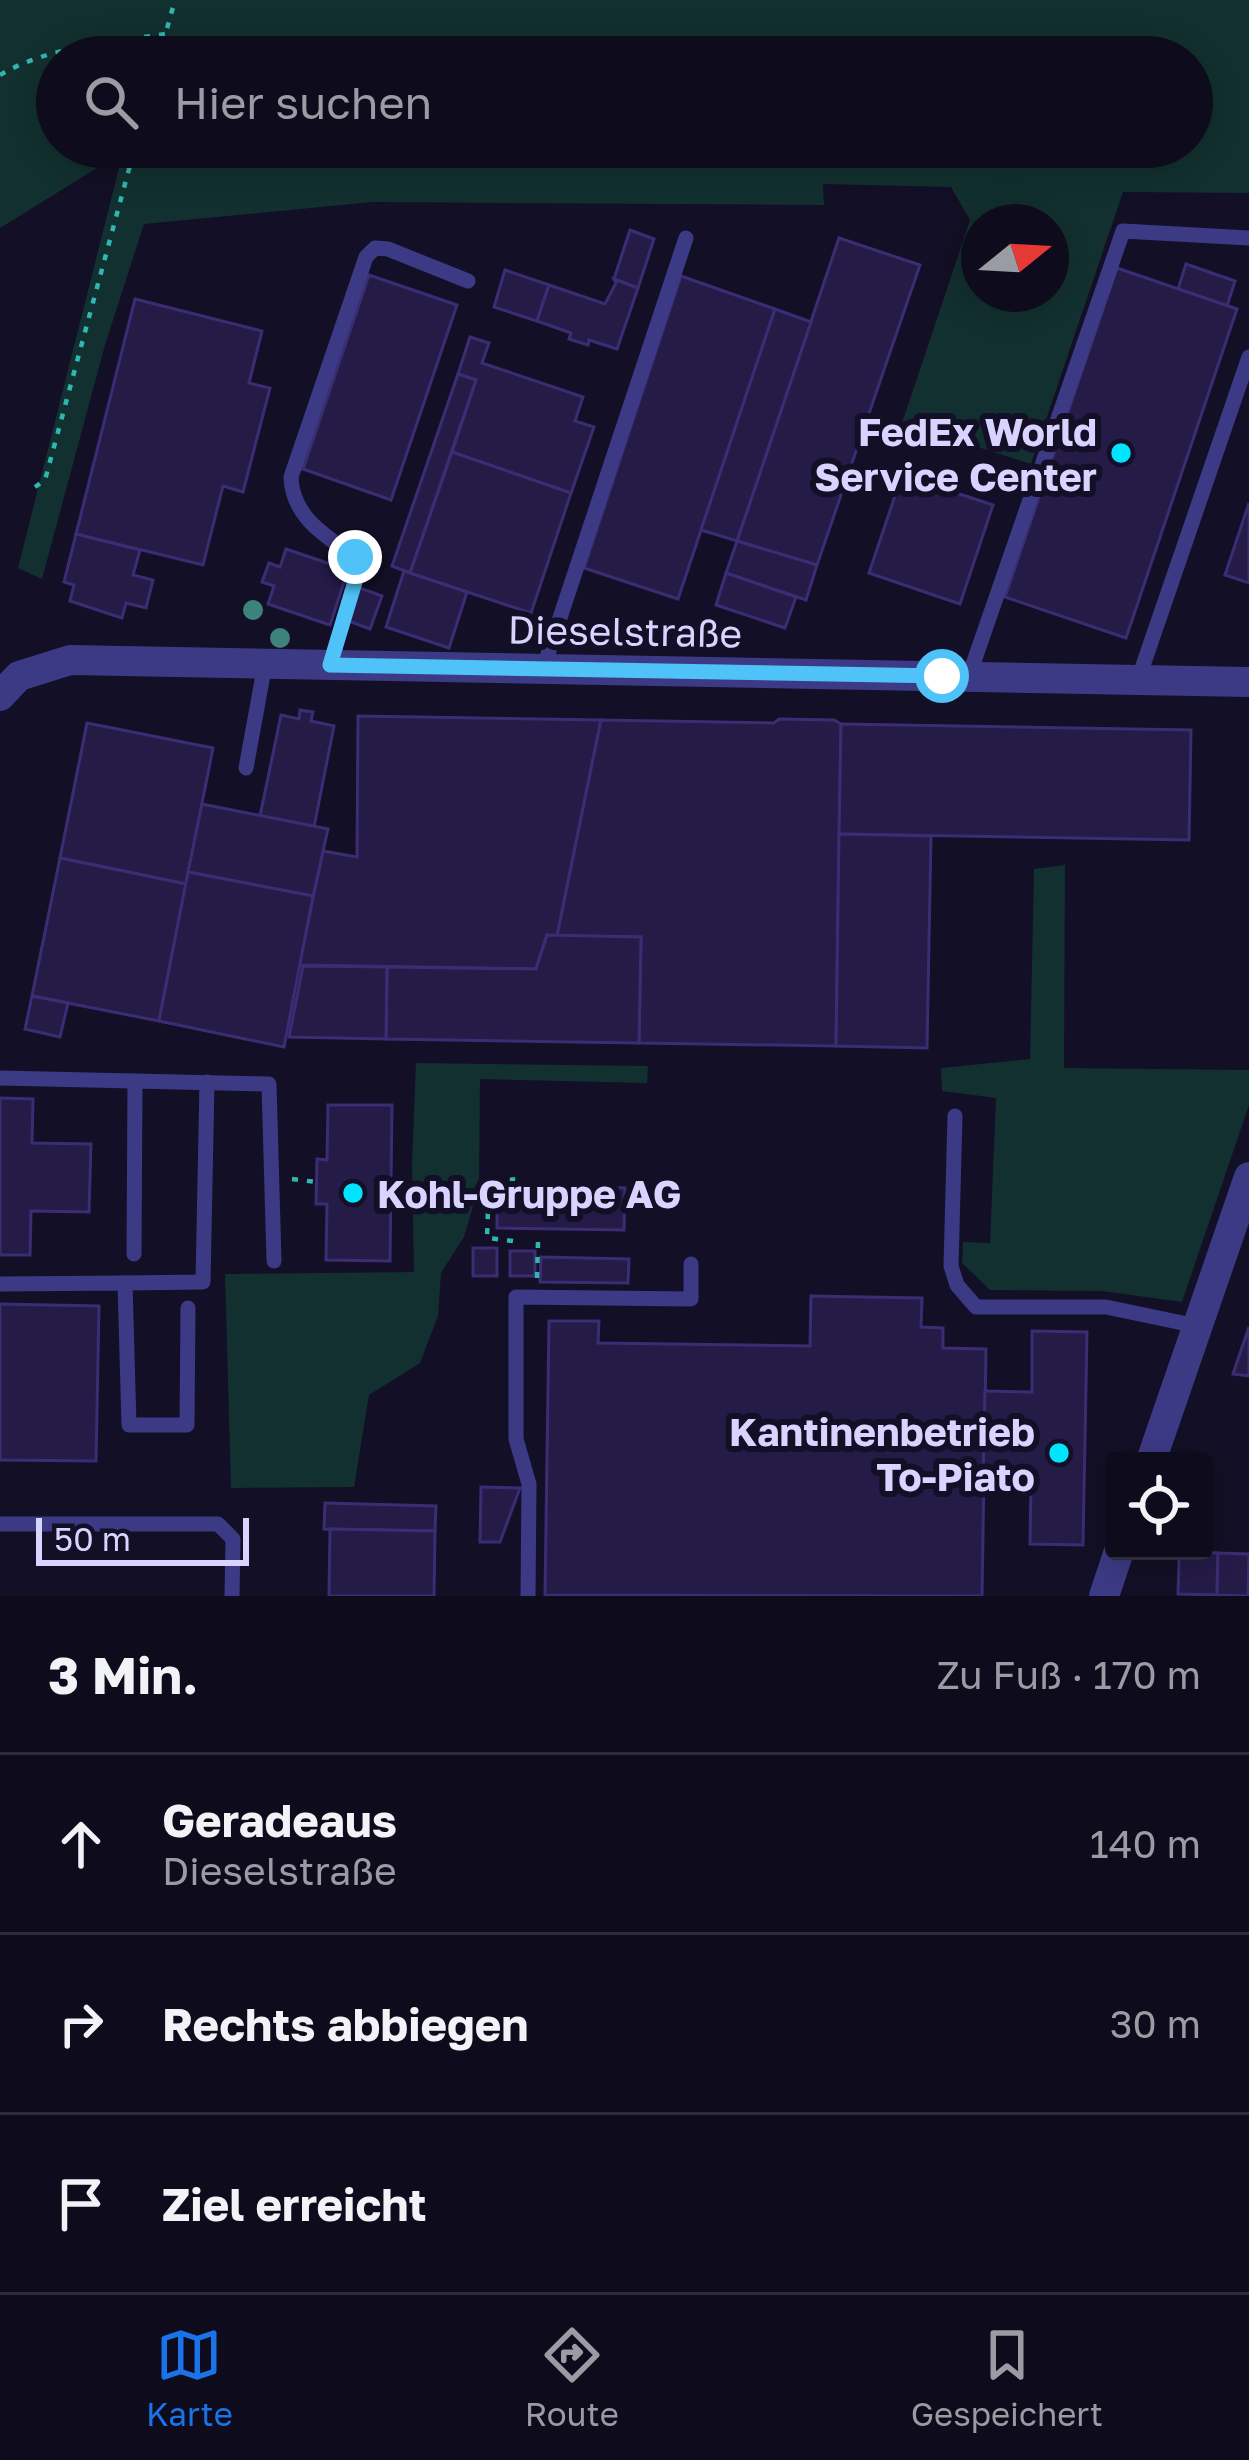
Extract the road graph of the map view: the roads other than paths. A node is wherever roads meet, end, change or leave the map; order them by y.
1 (686, 238) dead end
2 (1249, 238) edge
3 (468, 281) dead end
4 (1249, 357) edge
5 (265, 664) junction
6 (330, 665) junction
7 (542, 669) junction
8 (970, 676) junction
9 (1138, 680) junction
10 (1249, 682) edge
11 (3, 691) edge
12 (246, 768) dead end
13 (0, 1078) edge
14 (135, 1082) junction
15 (207, 1082) junction
16 (955, 1116) dead end
17 (1249, 1177) edge
18 (134, 1254) dead end
19 (274, 1261) dead end
20 (691, 1264) dead end
21 (124, 1283) junction
22 (0, 1284) edge
23 (188, 1308) dead end
24 (1198, 1326) junction
25 (1153, 1452) edge
26 (0, 1524) edge
27 (1116, 1560) edge
28 (232, 1596) edge
29 (528, 1596) edge
30 (1104, 1596) edge

1 - 7 lane
2 - 8 lane
3 - 6 lane
4 - 9 lane
5 - 6 street, Dieselstraße
5 - 11 street, Dieselstraße
5 - 12 lane
6 - 7 street, Dieselstraße
7 - 8 street, Dieselstraße
8 - 9 street, Dieselstraße
9 - 10 street, Dieselstraße
13 - 14 lane
14 - 15 lane
14 - 18 lane
15 - 19 lane
15 - 21 lane
16 - 24 lane
17 - 24 street
20 - 29 lane
21 - 22 lane
21 - 23 lane
24 - 25 street
26 - 28 lane
27 - 30 street

